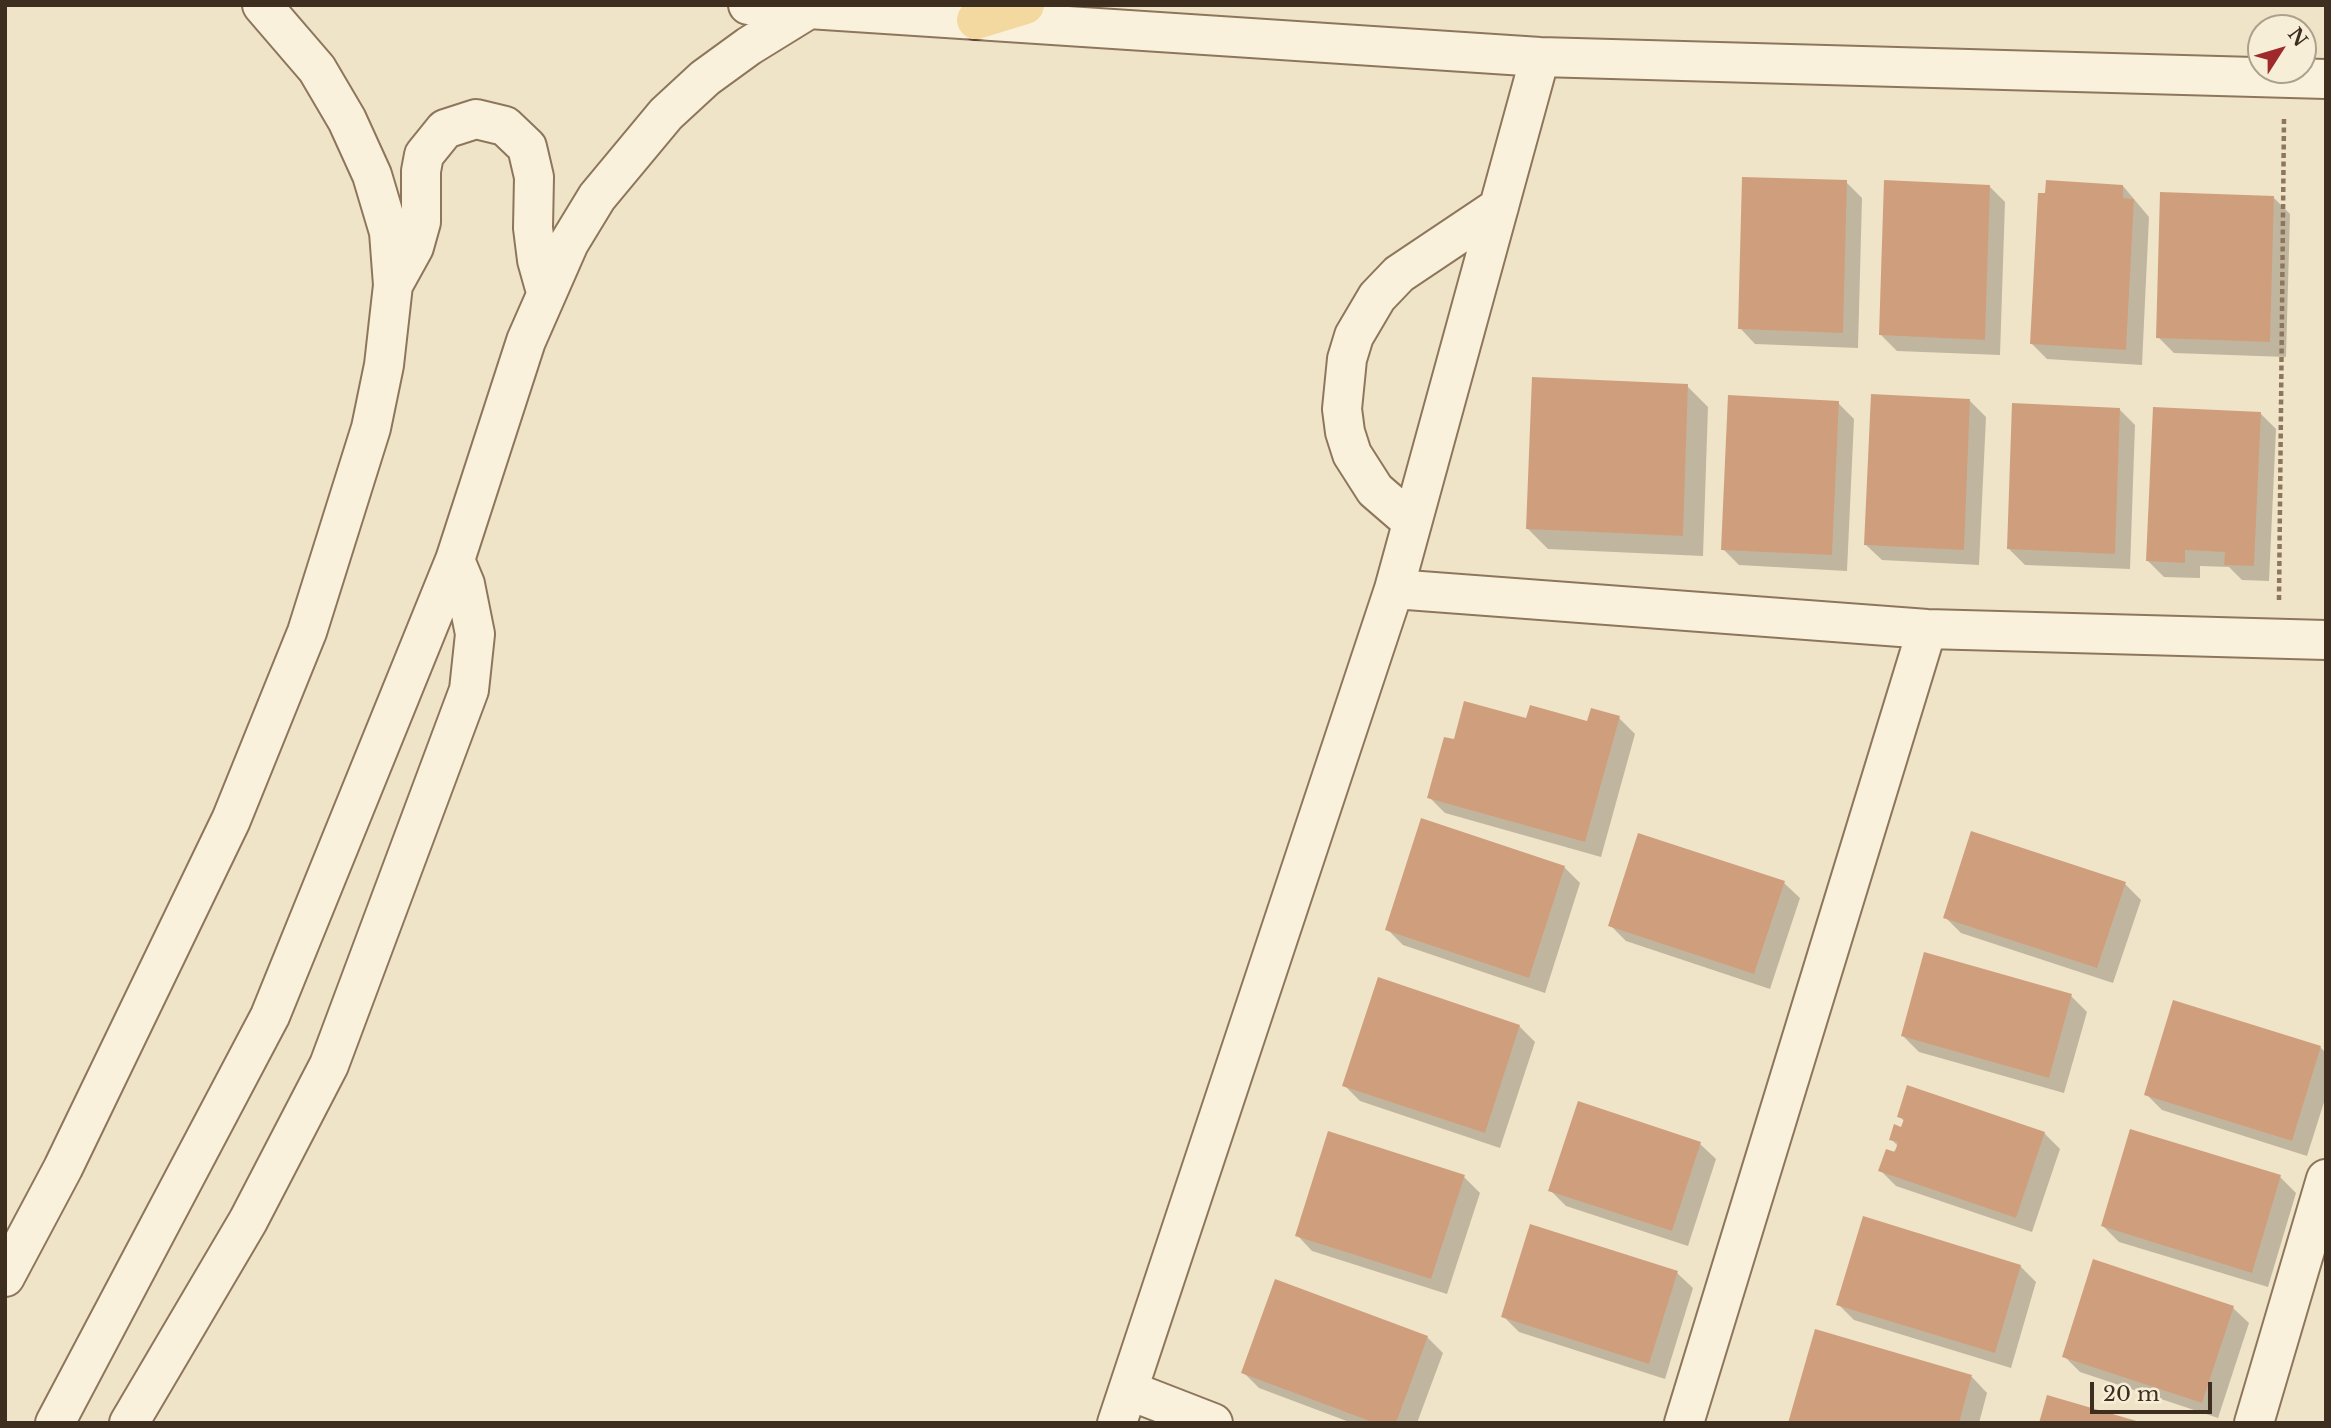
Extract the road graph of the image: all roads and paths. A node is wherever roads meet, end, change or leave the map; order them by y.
1 (262, 5) edge
2 (748, 5) edge
3 (1025, 5) edge
4 (809, 9) junction
5 (976, 20) junction
6 (1540, 57) junction
7 (2247, 78) edge
8 (2285, 84) edge
9 (1499, 207) junction
10 (393, 285) junction
11 (546, 292) junction
12 (1412, 522) junction
13 (455, 560) junction
14 (1394, 589) junction
15 (1927, 629) junction
16 (2278, 639) junction
17 (2326, 640) edge
18 (62, 1168) junction
19 (2326, 1179) edge
20 (5, 1213) edge
21 (5, 1277) edge
22 (1123, 1407) edge
23 (55, 1423) edge
24 (129, 1423) edge
25 (1213, 1423) edge
26 (1684, 1423) edge
27 (2254, 1423) edge

1 - 10 street
2 - 4 street
3 - 5 main road
4 - 5 street
4 - 11 street
5 - 6 street
6 - 7 street
6 - 9 street
8 - 16 path
9 - 12 street
9 - 12 street
10 - 11 street
10 - 18 street
11 - 13 street
12 - 14 street
13 - 23 street
13 - 24 street
14 - 15 street
14 - 22 street
15 - 16 street
15 - 26 street
16 - 17 street
18 - 20 street
18 - 21 street
19 - 27 street
22 - 25 street

